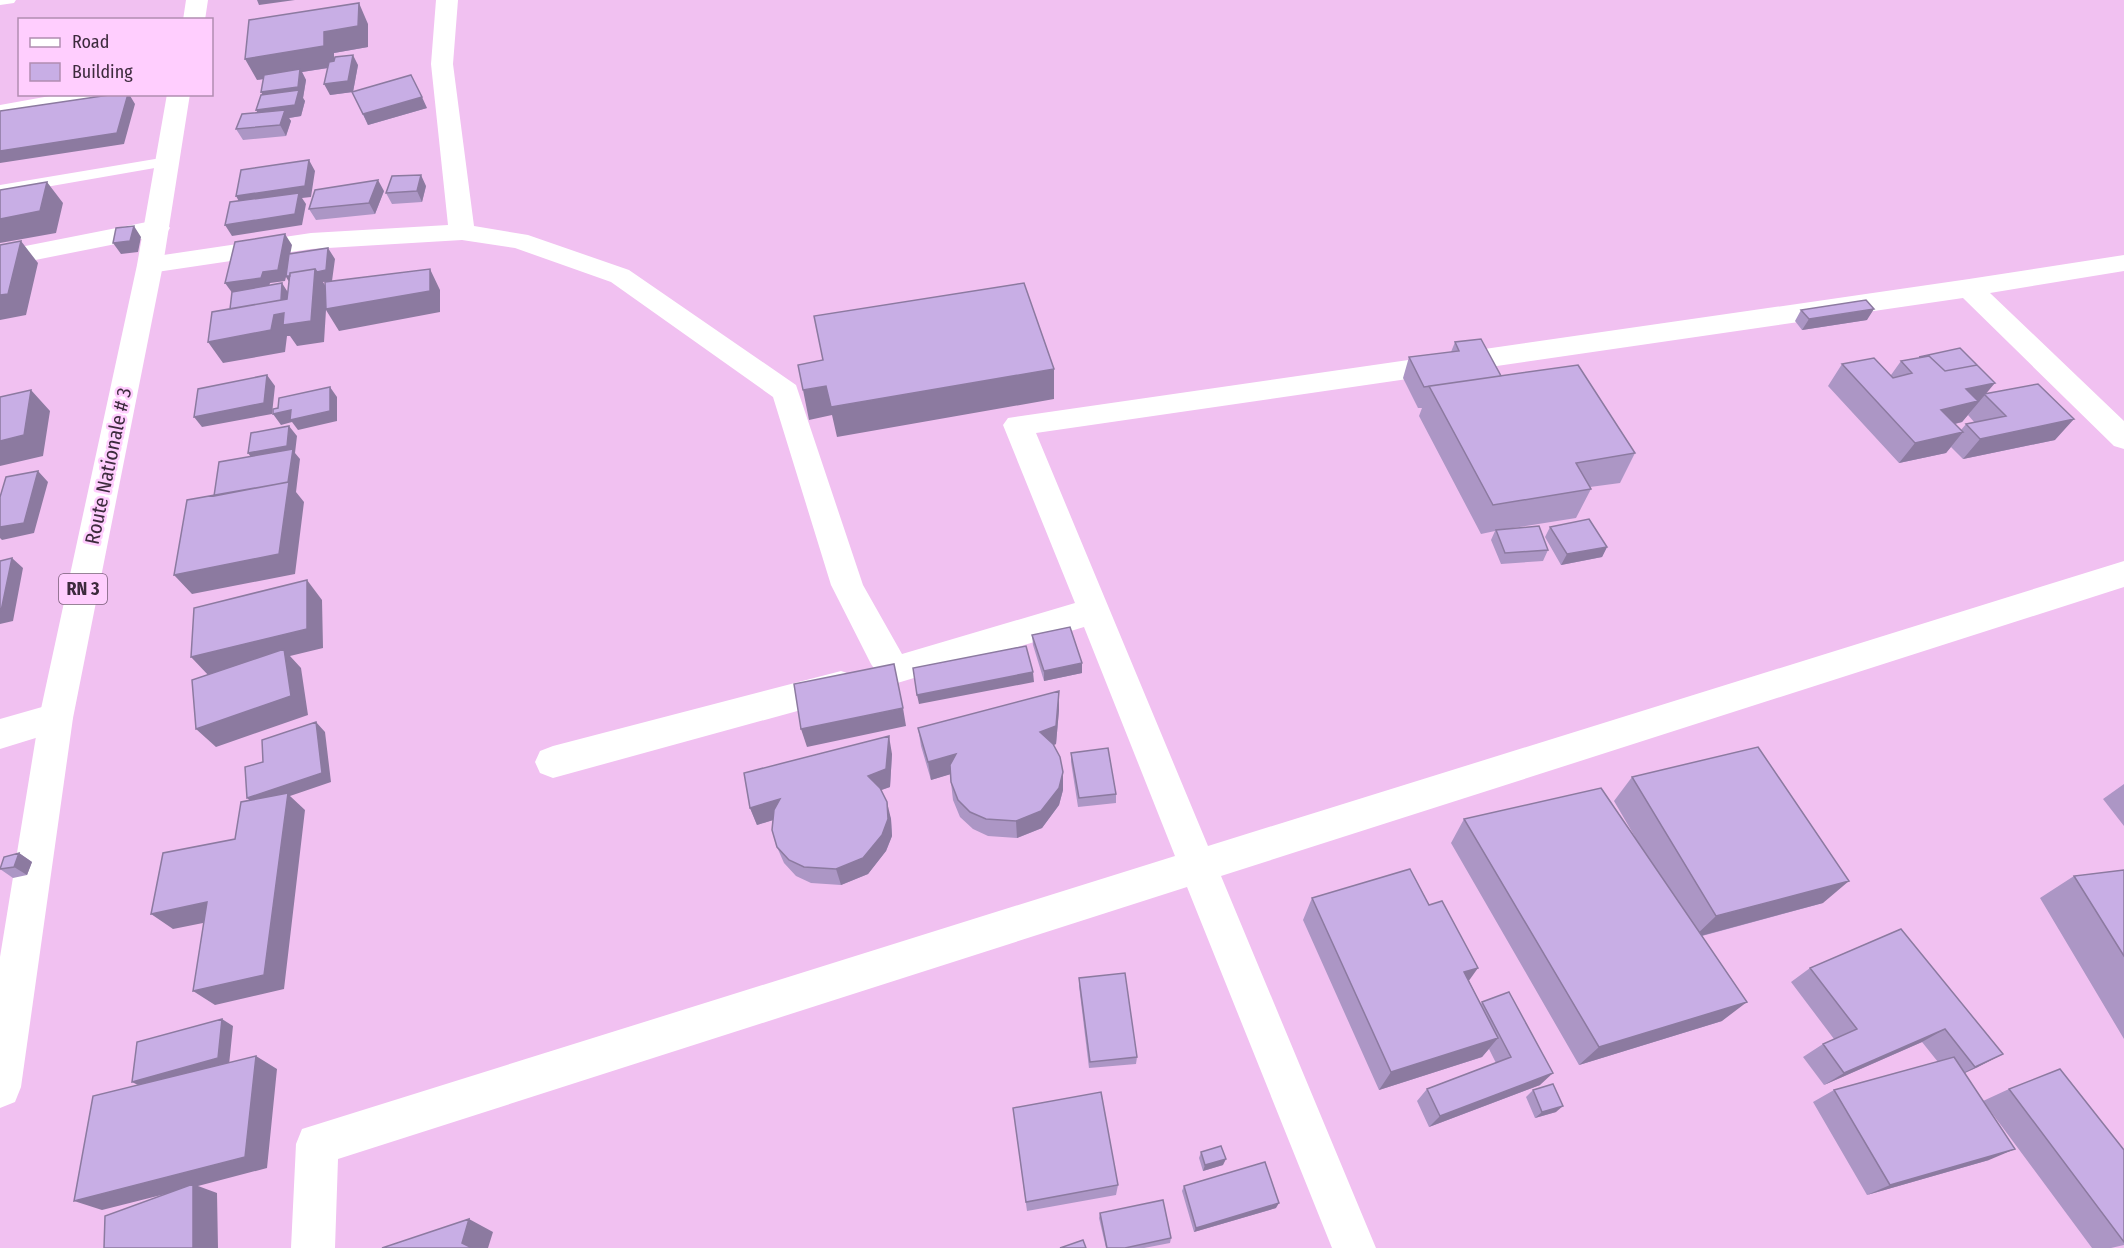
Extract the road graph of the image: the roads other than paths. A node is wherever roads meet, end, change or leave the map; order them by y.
1 (9, 0) edge
2 (197, 0) edge
3 (447, 0) edge
4 (0, 1) edge
5 (194, 18) edge
6 (79, 96) edge
7 (179, 96) edge
8 (0, 110) edge
9 (167, 162) junction
10 (0, 190) edge
11 (157, 228) junction
12 (462, 232) junction
13 (0, 259) edge
14 (2124, 263) edge
15 (150, 265) junction
16 (1969, 288) junction
17 (2124, 438) edge
18 (2124, 574) edge
19 (1094, 611) junction
20 (894, 670) junction
21 (56, 718) junction
22 (0, 734) edge
23 (553, 762) dead end
24 (1197, 865) junction
25 (0, 1087) edge
26 (314, 1248) edge
27 (1354, 1248) edge

1 - 4 lane
2 - 5 street
3 - 12 street
6 - 8 lane
7 - 9 street, Route Nationale # 3 / RN 3
9 - 10 lane
9 - 11 street, Route Nationale # 3 / RN 3
11 - 13 street
11 - 15 street, Route Nationale # 3 / RN 3
12 - 15 street
12 - 20 street
14 - 16 street
15 - 21 street, Route Nationale # 3 / RN 3
16 - 17 street
16 - 19 street
18 - 24 street
19 - 20 street
19 - 24 street
20 - 23 street
21 - 22 street
21 - 25 street, Route Nationale # 3 / RN 3
24 - 26 street
24 - 27 street

